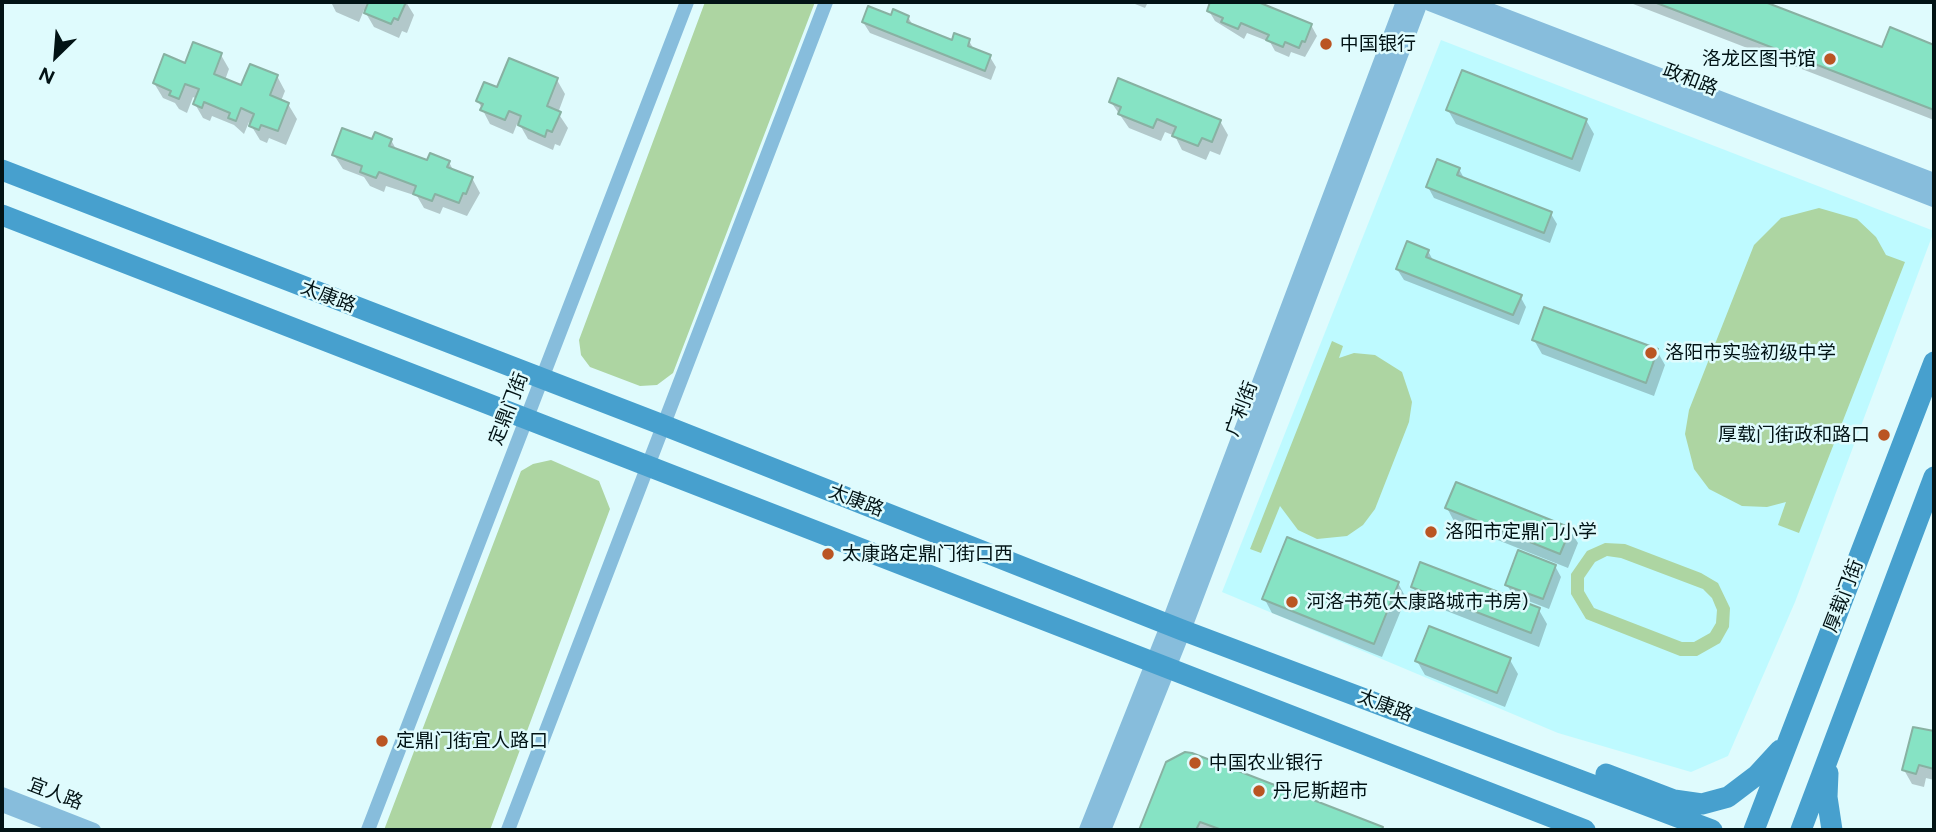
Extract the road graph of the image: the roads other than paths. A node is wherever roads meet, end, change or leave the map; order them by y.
1 (687, 2) edge
2 (826, 2) edge
3 (1405, 2) edge
4 (1419, 2) edge
5 (1430, 2) edge
6 (1464, 2) edge
7 (2, 170) edge
8 (1934, 181) edge
9 (1934, 198) edge
10 (2, 215) edge
11 (1934, 362) edge
12 (541, 380) junction
13 (525, 421) junction
14 (663, 425) junction
15 (648, 464) junction
16 (1934, 477) edge
17 (1176, 627) junction
18 (1161, 665) junction
19 (1789, 741) junction
20 (1828, 758) junction
21 (1568, 776) junction
22 (2, 794) edge
23 (2, 805) edge
24 (1560, 824) edge
25 (66, 830) edge
26 (94, 830) edge
27 (368, 830) edge
28 (508, 830) edge
29 (1088, 830) edge
30 (1102, 830) edge
31 (1585, 830) edge
32 (1712, 830) edge
33 (1755, 830) edge
34 (1801, 830) edge
35 (1832, 830) edge

1 - 12 street, 定鼎门街
2 - 14 street
3 - 17 street, 广利街
4 - 17 street, 广利街
5 - 9 street, 政和路
6 - 8 street, 政和路
7 - 12 main road, 太康路
10 - 13 main road
11 - 19 main road, 厚载门街
12 - 13 street, 定鼎门街
12 - 14 main road, 太康路
13 - 15 main road
13 - 27 street, 定鼎门街
14 - 15 street
14 - 17 main road, 太康路
15 - 18 main road
15 - 28 street
16 - 20 main road
17 - 18 street, 广利街
17 - 21 main road, 太康路
18 - 24 main road
18 - 29 street, 广利街
18 - 30 street, 广利街
19 - 21 main road
19 - 33 main road, 厚载门街
20 - 34 main road
20 - 35 main road
21 - 32 main road, 太康路
22 - 26 street, 宜人路
23 - 25 street, 宜人路
24 - 31 main road

